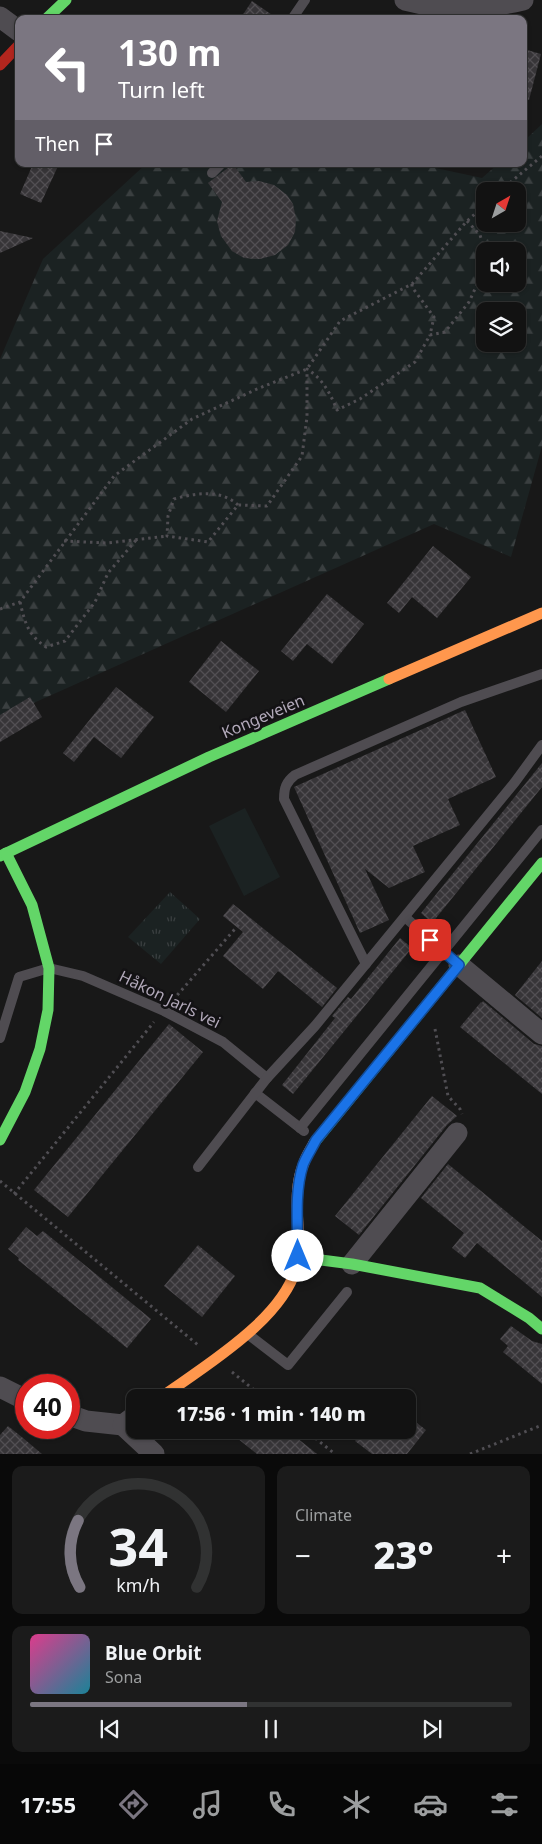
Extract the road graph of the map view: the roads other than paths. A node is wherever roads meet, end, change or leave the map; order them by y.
1 (66, 0) edge
2 (305, 0) edge
3 (405, 0) edge
4 (523, 0) edge
5 (50, 15) edge
6 (295, 15) edge
7 (0, 17) edge
8 (15, 29) edge
9 (15, 49) edge
10 (0, 65) edge
11 (218, 167) edge
12 (212, 173) dead end
13 (542, 613) edge
14 (542, 674) edge
15 (542, 745) edge
16 (542, 830) edge
17 (3, 854) edge
18 (542, 863) edge
19 (405, 917) junction
20 (443, 951) junction
21 (366, 964) junction
22 (459, 965) junction
23 (49, 968) junction
24 (542, 1033) edge
25 (0, 1038) edge
26 (267, 1078) junction
27 (255, 1093) junction
28 (300, 1128) junction
29 (458, 1133) road end
30 (0, 1140) edge
31 (316, 1140) junction
32 (198, 1167) dead end
33 (298, 1256) junction
34 (352, 1264) junction
35 (347, 1292) dead end
36 (542, 1329) edge
37 (248, 1334) junction
38 (0, 1387) edge
39 (172, 1389) edge
40 (15, 1394) edge
41 (80, 1418) edge
42 (126, 1421) edge
43 (143, 1439) edge
44 (154, 1454) edge

1 - 5 street
2 - 6 lane
3 - 4 street
7 - 8 street
9 - 10 street
11 - 12 lane
13 - 17 street, Kongeveien
14 - 21 lane
15 - 19 lane
16 - 20 lane
17 - 23 street
18 - 22 street
19 - 20 lane
19 - 21 lane
20 - 22 lane
20 - 28 lane
21 - 26 lane
22 - 24 street
22 - 31 street
23 - 25 lane
23 - 26 lane, Håkon Jarls vei
23 - 30 street
26 - 27 lane
27 - 28 lane
27 - 32 lane
28 - 31 lane
29 - 34 street
31 - 33 street
33 - 34 street
33 - 37 street
34 - 36 street
35 - 37 lane
37 - 39 street
38 - 40 street
41 - 42 street
43 - 44 street

